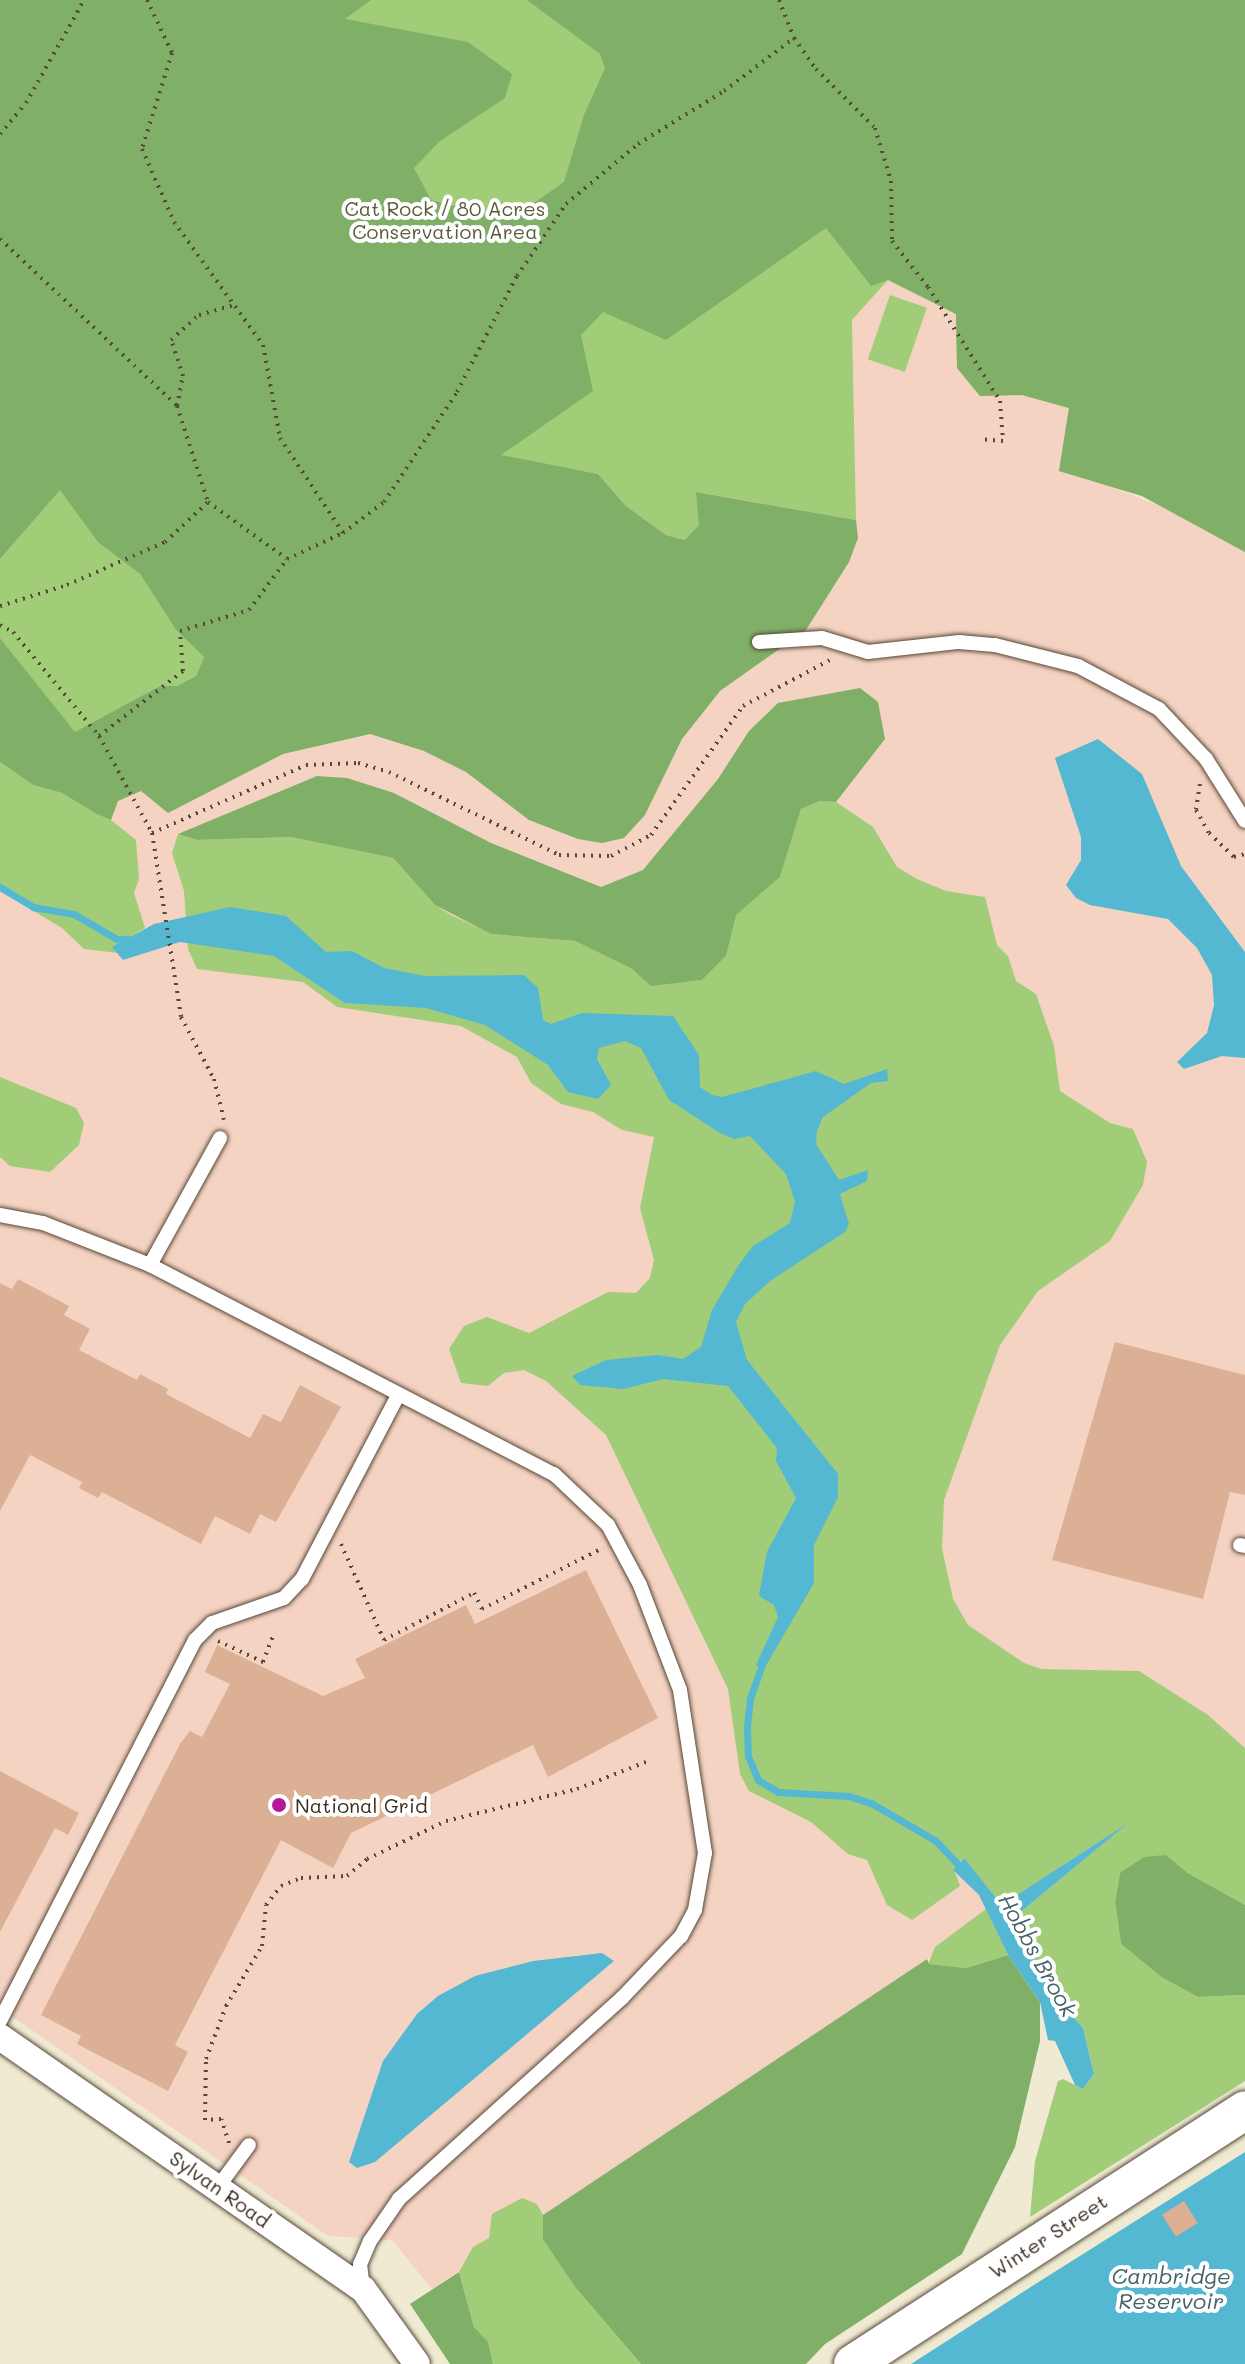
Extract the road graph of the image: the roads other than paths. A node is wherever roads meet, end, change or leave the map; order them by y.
1 (759, 642) dead end
2 (1245, 821) edge
3 (220, 1138) road end
4 (0, 1215) edge
5 (150, 1265) junction
6 (398, 1395) junction
7 (0, 2021) edge
8 (0, 2037) edge
9 (1245, 2110) edge
10 (249, 2145) dead end
11 (218, 2187) junction
12 (363, 2289) junction
13 (417, 2364) edge
14 (853, 2364) edge

1 - 2 lane
3 - 5 lane
4 - 5 lane
5 - 6 lane
6 - 7 lane
6 - 12 lane
8 - 11 street, Sylvan Road
9 - 14 street, Winter Street
10 - 11 lane
11 - 12 street, Sylvan Road
12 - 13 street, Sylvan Road

